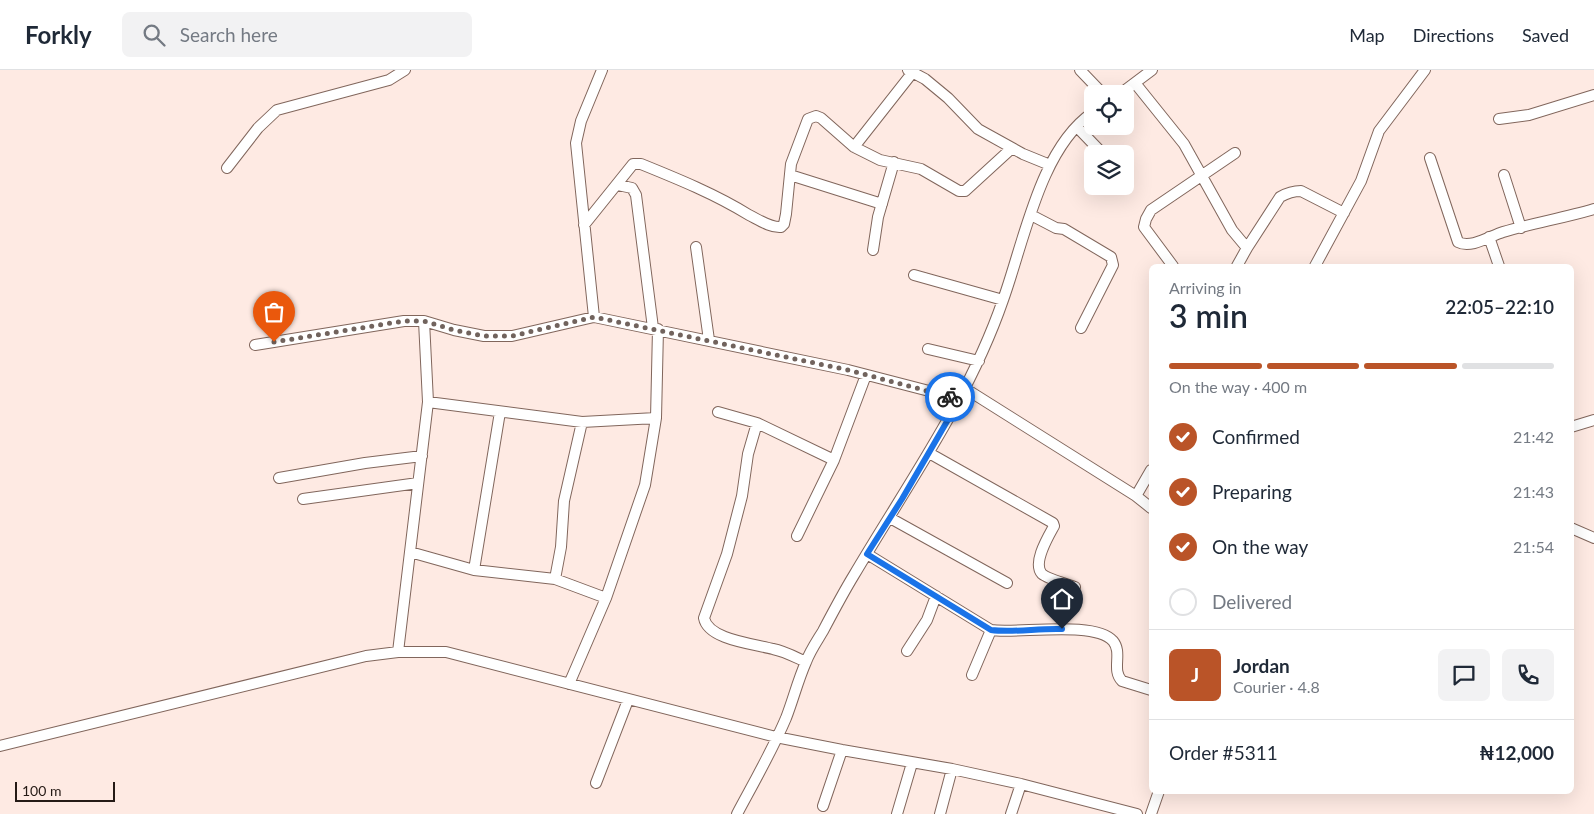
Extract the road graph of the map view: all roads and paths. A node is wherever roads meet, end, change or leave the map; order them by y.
1 (405, 70) edge
2 (602, 70) edge
3 (1080, 70) edge
4 (1152, 70) edge
5 (1425, 70) edge
6 (911, 71) edge
7 (1135, 83) junction
8 (1094, 85) edge
9 (1132, 85) edge
10 (1594, 95) edge
11 (1084, 120) edge
12 (1499, 120) dead end
13 (1077, 126) junction
14 (1094, 145) edge
15 (854, 147) junction
16 (1012, 148) junction
17 (1235, 153) dead end
18 (1430, 158) dead end
19 (894, 162) junction
20 (1050, 165) junction
21 (227, 168) dead end
22 (790, 175) junction
23 (1504, 175) dead end
24 (1202, 176) junction
25 (618, 185) junction
26 (882, 204) junction
27 (1594, 210) edge
28 (1344, 213) junction
29 (1031, 215) junction
30 (584, 225) junction
31 (1521, 228) junction
32 (1488, 237) junction
33 (696, 246) dead end
34 (1247, 248) junction
35 (873, 250) dead end
36 (1171, 264) edge
37 (1238, 264) edge
38 (1316, 264) edge
39 (1498, 264) edge
40 (914, 275) dead end
41 (1003, 300) junction
42 (594, 317) junction
43 (424, 321) junction
44 (655, 328) junction
45 (1081, 328) dead end
46 (709, 340) junction
47 (256, 345) dead end
48 (928, 350) dead end
49 (978, 361) junction
50 (866, 374) junction
51 (966, 389) junction
52 (960, 399) junction
53 (428, 402) junction
54 (500, 412) junction
55 (718, 412) dead end
56 (656, 418) junction
57 (1594, 420) edge
58 (582, 422) junction
59 (757, 424) junction
60 (1574, 426) edge
61 (929, 453) junction
62 (422, 456) junction
63 (834, 460) junction
64 (1149, 473) edge
65 (279, 478) dead end
66 (418, 483) junction
67 (1136, 496) junction
68 (303, 499) dead end
69 (1149, 506) edge
70 (890, 518) junction
71 (1574, 529) edge
72 (797, 536) dead end
73 (1594, 538) edge
74 (410, 552) junction
75 (867, 554) junction
76 (474, 570) junction
77 (555, 579) junction
78 (1007, 583) dead end
79 (1075, 588) dead end
80 (936, 596) junction
81 (606, 598) junction
82 (991, 630) junction
83 (906, 651) dead end
84 (398, 652) junction
85 (806, 662) junction
86 (972, 675) dead end
87 (569, 684) junction
88 (1149, 689) edge
89 (628, 700) junction
90 (776, 737) junction
91 (0, 746) edge
92 (842, 750) junction
93 (912, 763) junction
94 (952, 769) junction
95 (596, 783) dead end
96 (1021, 784) junction
97 (1158, 794) edge
98 (823, 806) dead end
99 (738, 814) edge
100 (897, 814) edge
101 (940, 814) edge
102 (1011, 814) edge
103 (1137, 814) edge
104 (1151, 814) edge

1 - 21 street
2 - 30 street
3 - 8 street
4 - 7 street
5 - 28 street
6 - 15 street
6 - 16 street
7 - 9 street
7 - 24 street
10 - 12 street
11 - 13 street
13 - 14 street
13 - 20 street
15 - 19 street
15 - 22 street
16 - 19 street
16 - 20 street
17 - 24 street
18 - 32 street
19 - 26 street
20 - 29 street
22 - 25 street
22 - 26 street
23 - 31 street
24 - 34 street
24 - 36 street
25 - 30 street
25 - 44 street
26 - 35 street
27 - 31 street
28 - 34 street
28 - 38 street
29 - 41 street
29 - 45 street
30 - 42 street
31 - 32 street
32 - 39 street
33 - 46 street
34 - 37 street
40 - 41 street
41 - 49 street
42 - 43 street
42 - 44 street
43 - 47 street
43 - 53 street
44 - 46 street
44 - 56 street
46 - 50 street
48 - 49 street
49 - 51 street
50 - 52 street
50 - 63 street
51 - 52 street
51 - 67 street
52 - 61 street
53 - 54 street
53 - 62 street
54 - 58 street
54 - 76 street
55 - 59 street
56 - 58 street
56 - 81 street
57 - 60 street
58 - 77 street
59 - 63 street
59 - 85 street
61 - 70 street
61 - 79 street
62 - 65 street
62 - 66 street
63 - 72 street
64 - 67 street
66 - 68 street
66 - 74 street
67 - 69 street
70 - 75 street
70 - 78 street
71 - 73 street
74 - 76 street
74 - 84 street
75 - 80 street
75 - 85 street
76 - 77 street
77 - 81 street
80 - 82 street
80 - 83 street
81 - 87 street
82 - 86 street
82 - 88 street
84 - 87 street
84 - 91 street
85 - 90 street
87 - 89 street
89 - 90 street
89 - 95 street
90 - 92 street
90 - 99 street
92 - 93 street
92 - 98 street
93 - 94 street
93 - 100 street
94 - 96 street
94 - 101 street
96 - 102 street
96 - 103 street
97 - 104 street

